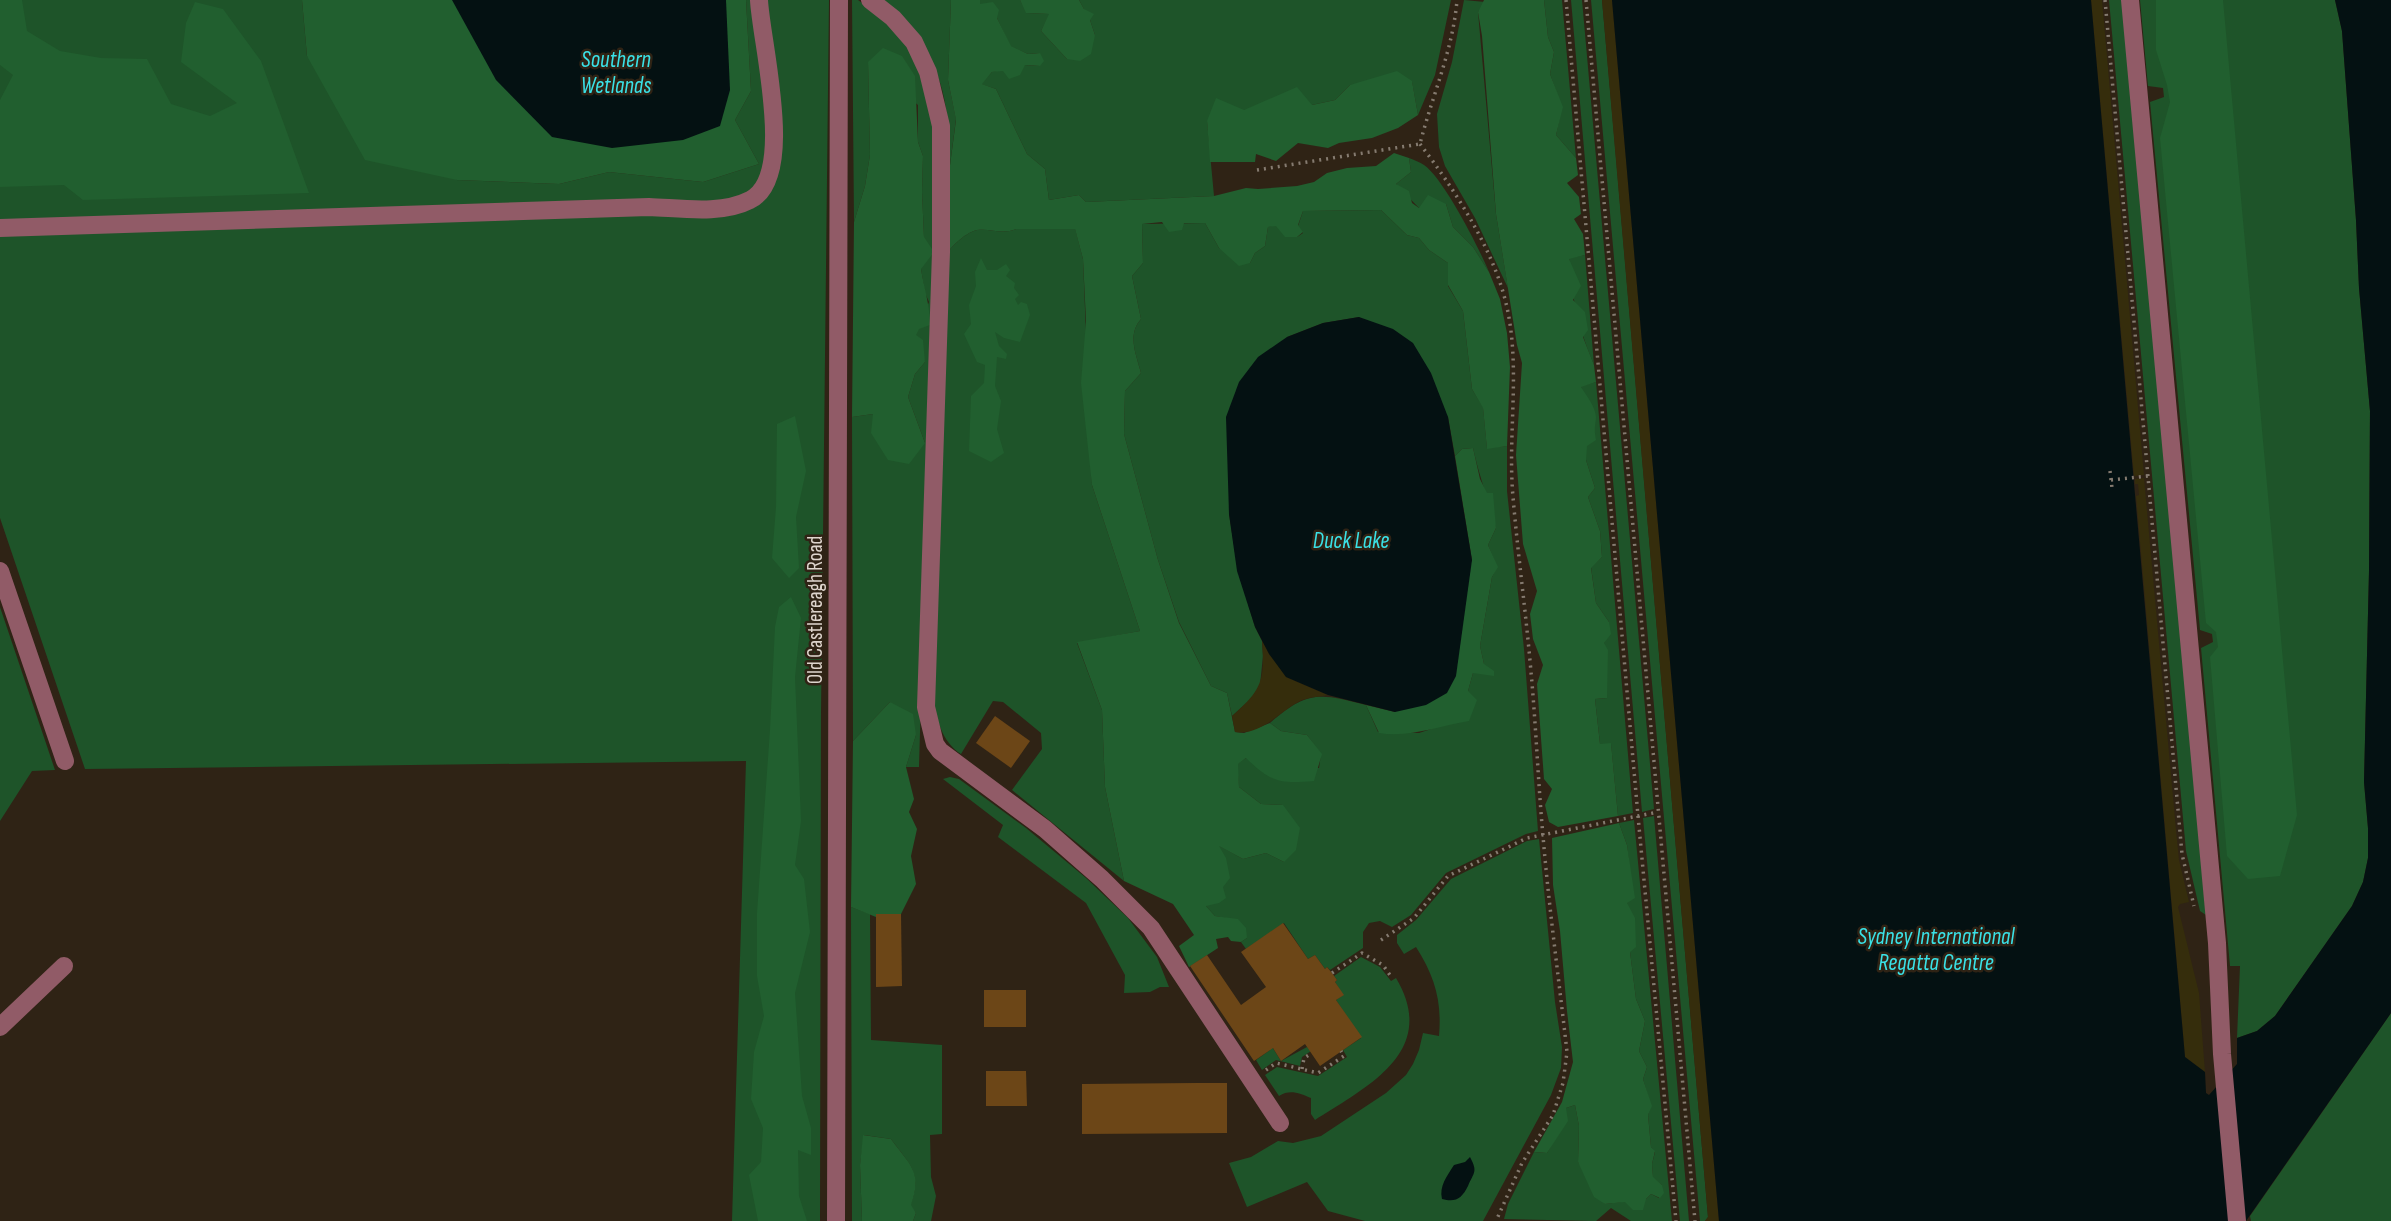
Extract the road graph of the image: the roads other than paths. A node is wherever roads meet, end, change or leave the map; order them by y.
1 (759, 0) edge
2 (870, 0) edge
3 (2130, 0) edge
4 (839, 8) edge
5 (0, 228) edge
6 (0, 571) edge
7 (65, 761) dead end
8 (64, 966) dead end
9 (0, 1027) edge
10 (1280, 1123) dead end
11 (836, 1221) edge
12 (2237, 1221) edge

1 - 5 street
2 - 10 street
3 - 12 street
4 - 11 street, Old Castlereagh Road
6 - 7 street
8 - 9 street

